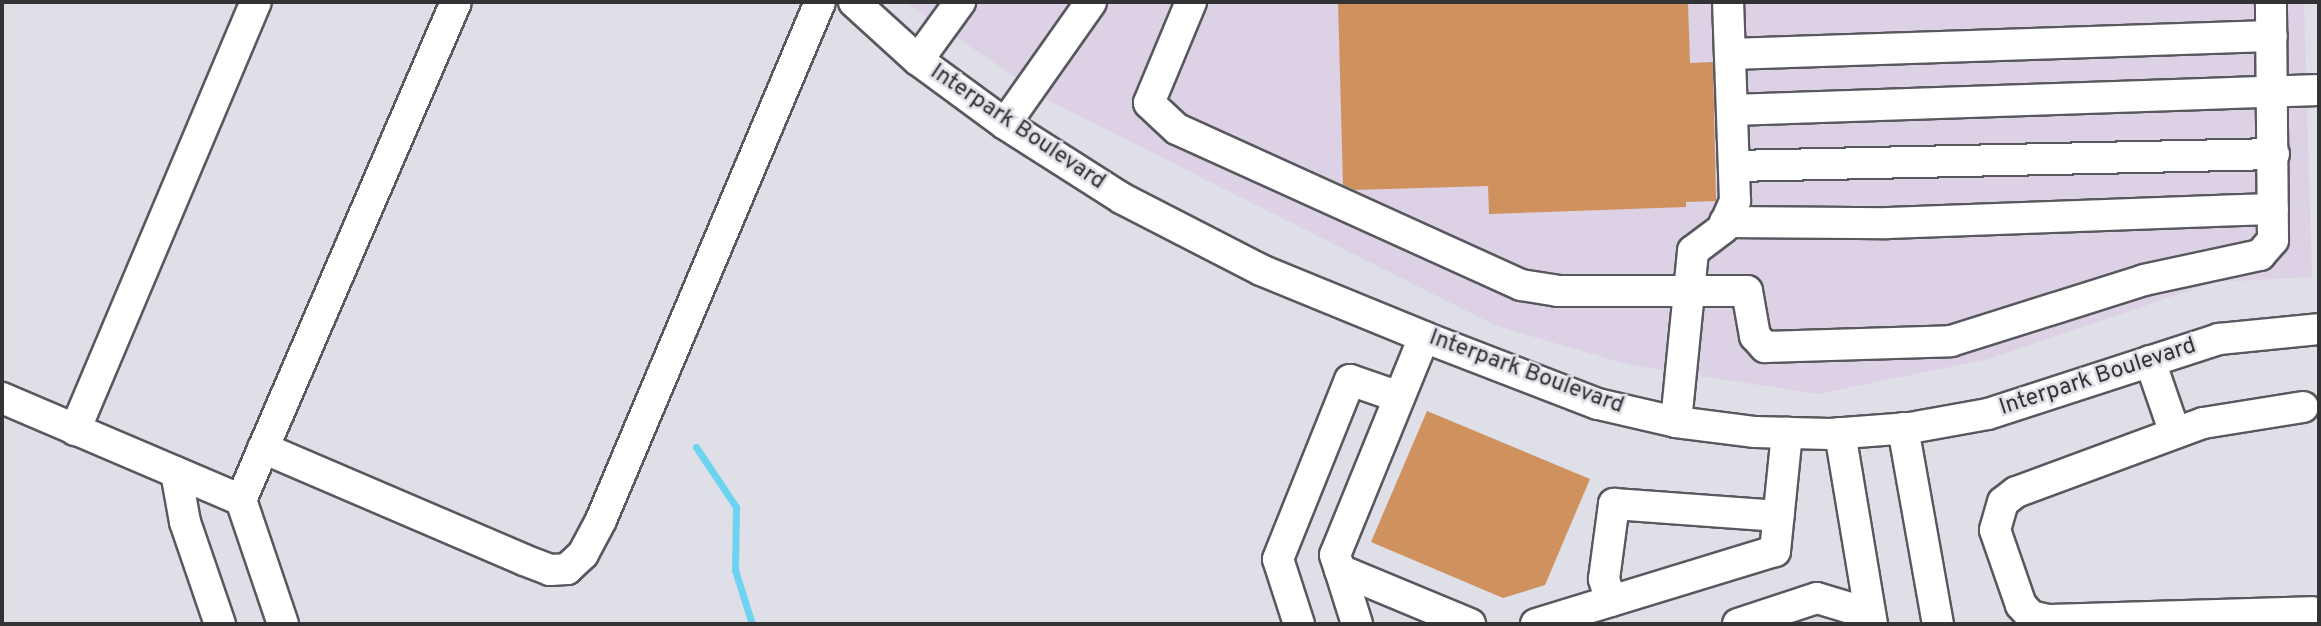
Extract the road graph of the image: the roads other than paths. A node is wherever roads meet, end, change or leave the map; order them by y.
1 (256, 2) edge
2 (456, 2) edge
3 (820, 2) edge
4 (854, 2) edge
5 (960, 2) edge
6 (1091, 2) edge
7 (1191, 2) edge
8 (1728, 2) edge
9 (2271, 2) edge
10 (2272, 36) junction
11 (1730, 54) junction
12 (919, 61) junction
13 (2319, 90) edge
14 (2274, 92) junction
15 (1732, 110) junction
16 (1005, 124) junction
17 (2274, 154) junction
18 (1734, 166) junction
19 (2273, 209) junction
20 (1725, 222) junction
21 (1691, 292) junction
22 (2319, 329) edge
23 (1424, 337) junction
24 (2150, 361) junction
25 (1399, 397) junction
26 (2, 398) edge
27 (2302, 407) dead end
28 (1676, 422) junction
29 (1903, 428) junction
30 (75, 430) junction
31 (1787, 433) junction
32 (1840, 433) junction
33 (2175, 433) junction
34 (263, 448) junction
35 (176, 472) junction
36 (241, 500) junction
37 (1779, 516) junction
38 (1340, 570) junction
39 (1611, 601) junction
40 (2312, 612) dead end
41 (1871, 619) edge
42 (220, 624) edge
43 (282, 624) edge
44 (1299, 624) edge
45 (1357, 624) edge
46 (1470, 624) edge
47 (1536, 624) edge
48 (1738, 624) edge
49 (1938, 624) edge

1 - 30 street
2 - 34 street
3 - 34 street
4 - 12 street, Interpark Boulevard
5 - 12 street
6 - 16 street
7 - 21 street
8 - 11 street
9 - 10 street
10 - 11 street
10 - 14 street
11 - 15 street
12 - 16 street, Interpark Boulevard
13 - 14 street
14 - 15 street
14 - 17 street
15 - 18 street
16 - 23 street, Interpark Boulevard
17 - 18 street
17 - 19 street
18 - 20 street
19 - 20 street
19 - 21 street
20 - 21 street
21 - 28 street
22 - 24 street, Interpark Boulevard
23 - 25 street
23 - 28 street, Interpark Boulevard
24 - 29 street, Interpark Boulevard
24 - 33 street
25 - 38 street
25 - 44 street
26 - 30 street
27 - 33 street
28 - 31 street, Interpark Boulevard
29 - 32 street, Interpark Boulevard
29 - 49 street
30 - 35 street
31 - 32 street, Interpark Boulevard
31 - 37 street
32 - 41 street
33 - 40 street
34 - 36 street
35 - 36 street
35 - 42 street
36 - 43 street
37 - 39 street
37 - 39 street
38 - 45 street
38 - 46 street
39 - 47 street
41 - 48 street

